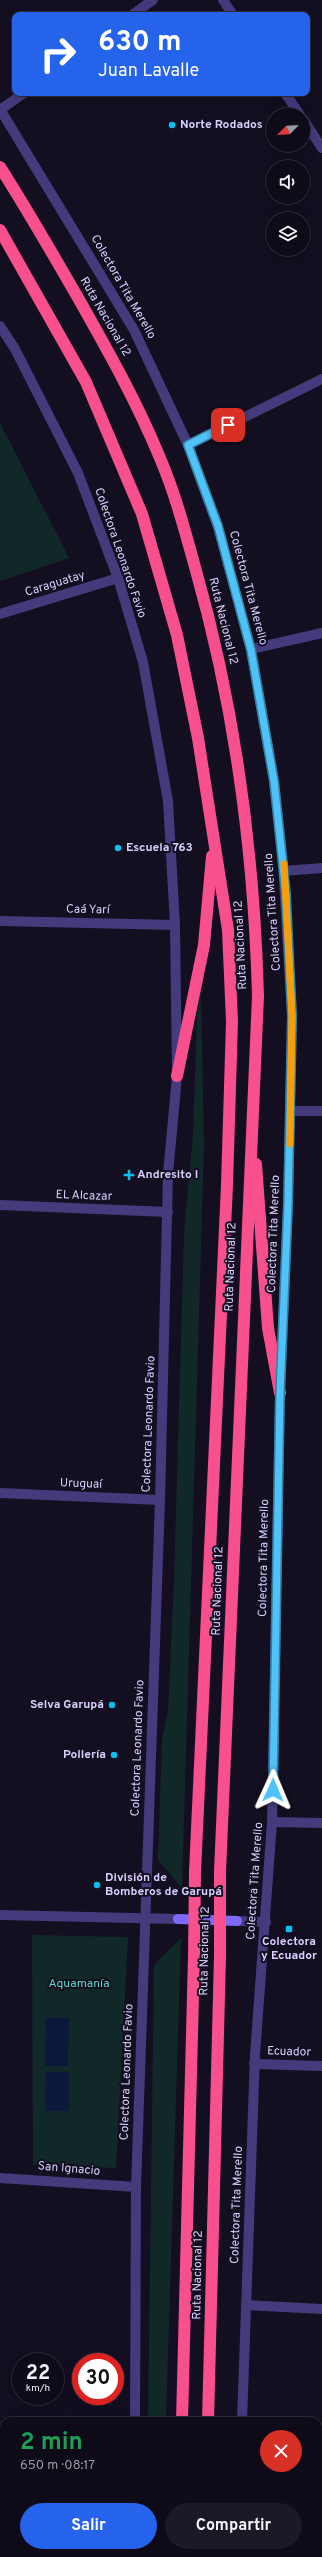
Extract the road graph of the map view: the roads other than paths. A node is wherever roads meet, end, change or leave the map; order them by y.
1 (153, 0) edge
2 (223, 0) edge
3 (136, 12) edge
4 (231, 12) edge
5 (20, 96) edge
6 (287, 96) edge
7 (295, 108) edge
8 (0, 110) edge
9 (310, 130) edge
10 (322, 148) edge
11 (0, 167) edge
12 (0, 230) edge
13 (0, 326) edge
14 (322, 379) edge
15 (188, 445) junction
16 (118, 578) junction
17 (0, 614) edge
18 (322, 633) edge
19 (251, 650) junction
20 (214, 831) junction
21 (322, 868) edge
22 (284, 871) junction
23 (0, 921) edge
24 (175, 925) junction
25 (177, 1076) junction
26 (252, 1106) junction
27 (290, 1111) junction
28 (322, 1111) edge
29 (0, 1205) edge
30 (168, 1212) junction
31 (280, 1393) junction
32 (0, 1493) edge
33 (160, 1500) junction
34 (272, 1822) junction
35 (322, 1823) edge
36 (0, 1915) edge
37 (145, 1920) junction
38 (266, 1922) junction
39 (254, 2064) junction
40 (322, 2066) edge
41 (0, 2178) edge
42 (136, 2187) junction
43 (246, 2305) junction
44 (322, 2309) edge
45 (134, 2417) edge
46 (182, 2417) edge
47 (208, 2417) edge
48 (242, 2417) edge

1 - 3 street
2 - 4 street
5 - 8 street
6 - 7 street
8 - 15 street, Colectora Tita Merello
9 - 10 street
11 - 26 highway, Ruta Nacional 12
12 - 20 highway, Ruta Nacional 12
13 - 16 street, Colectora Leonardo Favio
14 - 15 street
15 - 19 street, Colectora Tita Merello
16 - 17 street, Caraguatay
16 - 24 street, Colectora Leonardo Favio
18 - 19 street
19 - 22 street, Colectora Tita Merello
20 - 25 highway
20 - 46 highway, Ruta Nacional 12, bridge
21 - 22 street
22 - 27 street, Colectora Tita Merello
23 - 24 street, Caá Yarí
24 - 25 street, Colectora Leonardo Favio
25 - 30 street, Colectora Leonardo Favio
26 - 31 highway
26 - 47 highway, Ruta Nacional 12, bridge
27 - 28 street
27 - 31 street, Colectora Tita Merello
29 - 30 street, EL Alcazar
30 - 33 street, Colectora Leonardo Favio
31 - 34 street, Colectora Tita Merello
32 - 33 street, Uruguaí
33 - 37 street, Colectora Leonardo Favio
34 - 35 street
34 - 38 street, Colectora Tita Merello
36 - 37 street
37 - 38 street
37 - 42 street, Colectora Leonardo Favio
38 - 39 street, Colectora Tita Merello
39 - 40 street, Ecuador
39 - 43 street, Colectora Tita Merello
41 - 42 street, San Ignacio
42 - 45 street, Colectora Leonardo Favio
43 - 44 street
43 - 48 street, Colectora Tita Merello

